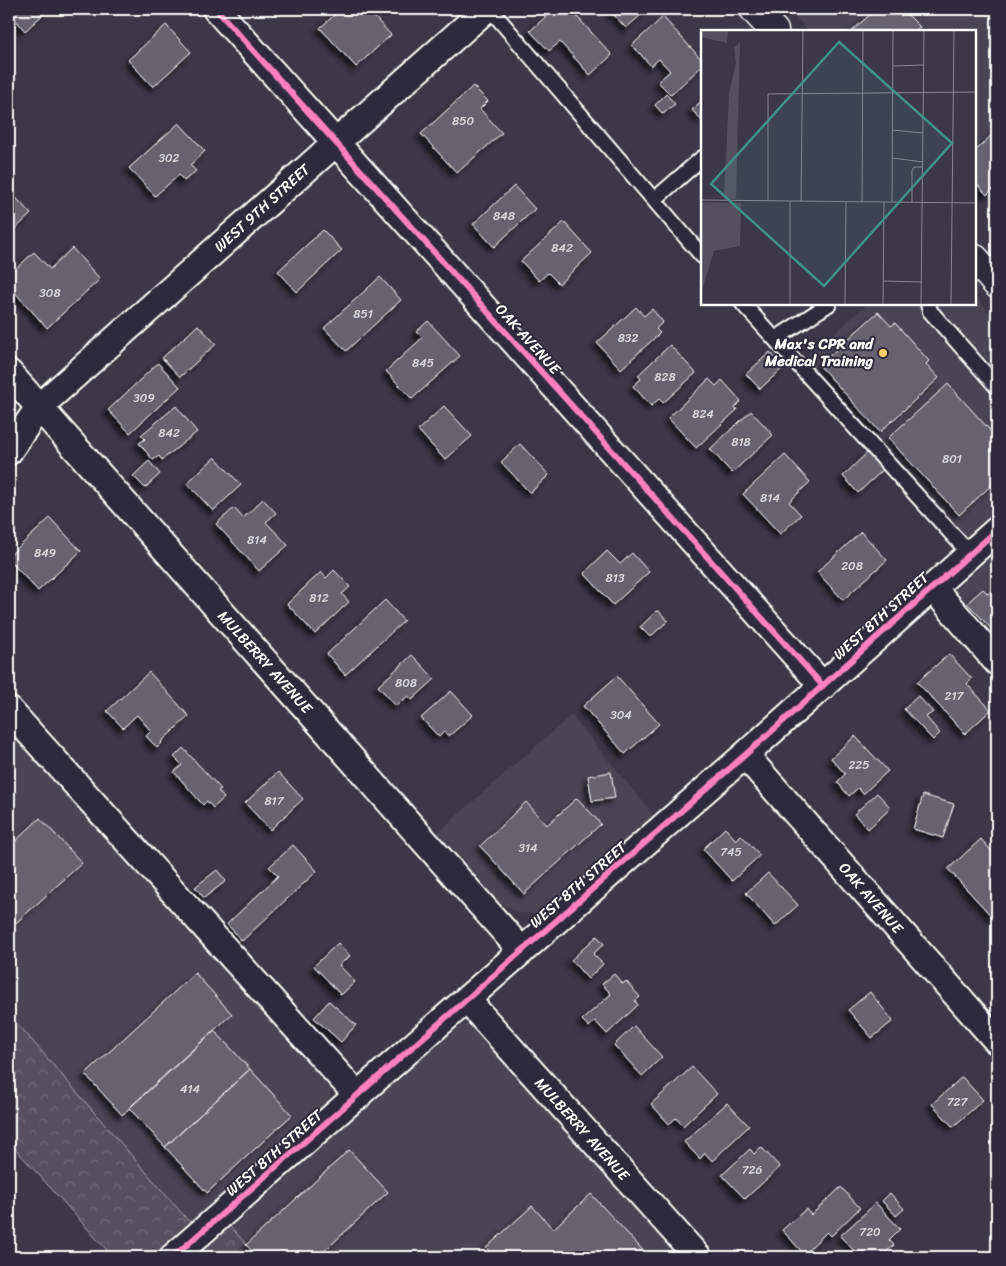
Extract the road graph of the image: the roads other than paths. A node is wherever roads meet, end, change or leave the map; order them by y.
1 (216, 9) edge
2 (486, 9) edge
3 (490, 9) edge
4 (754, 9) edge
5 (773, 30) edge
6 (335, 143) junction
7 (701, 159) edge
8 (654, 200) junction
9 (701, 255) edge
10 (976, 260) edge
11 (997, 284) edge
12 (744, 305) edge
13 (827, 305) edge
14 (928, 305) edge
15 (776, 339) junction
16 (9, 373) edge
17 (997, 387) edge
18 (39, 407) junction
19 (9, 451) edge
20 (997, 530) edge
21 (970, 554) junction
22 (932, 587) junction
23 (997, 662) edge
24 (822, 686) junction
25 (9, 710) edge
26 (745, 755) junction
27 (522, 951) junction
28 (467, 1000) junction
29 (997, 1041) edge
30 (358, 1096) junction
31 (173, 1257) edge
32 (698, 1257) edge

1 - 6 street, OAK AVENUE
2 - 6 street, WEST 9TH STREET
3 - 8 lane
4 - 5 street
6 - 18 street, WEST 9TH STREET
6 - 24 street, OAK AVENUE
7 - 8 lane
8 - 9 lane
10 - 11 street
12 - 15 lane
13 - 15 lane
14 - 17 lane
15 - 21 lane
16 - 18 street, MULBERRY AVENUE
18 - 19 street, WEST 9TH STREET
18 - 27 street, MULBERRY AVENUE
20 - 21 street, WEST 8TH STREET
21 - 22 street, WEST 8TH STREET
22 - 23 street
22 - 24 street, WEST 8TH STREET
24 - 26 street, WEST 8TH STREET
25 - 30 street
26 - 27 street, WEST 8TH STREET
26 - 29 street, OAK AVENUE
27 - 28 street, WEST 8TH STREET
28 - 30 street, WEST 8TH STREET
28 - 32 street, MULBERRY AVENUE
30 - 31 street, WEST 8TH STREET

